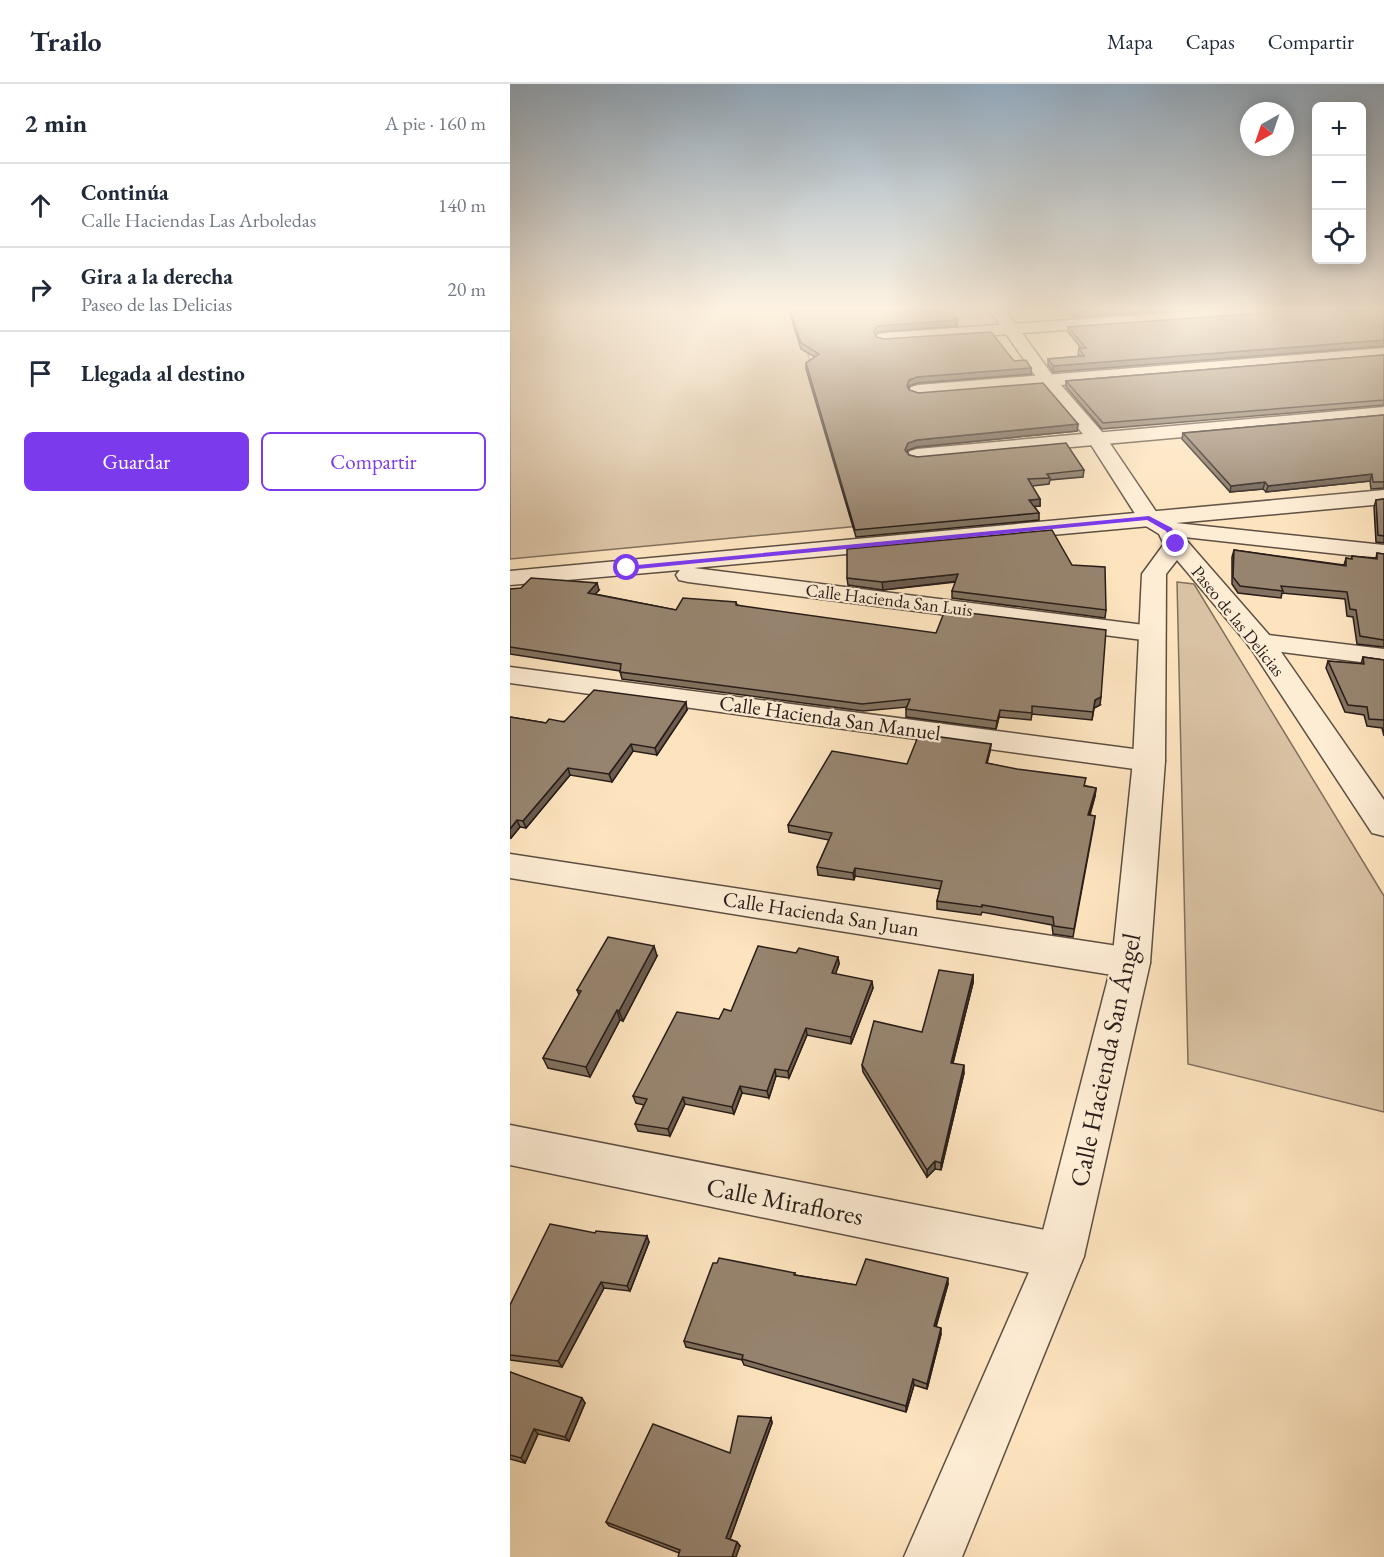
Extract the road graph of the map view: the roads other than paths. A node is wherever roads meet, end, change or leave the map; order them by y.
1 (1047, 380) junction
2 (1050, 380) edge
3 (918, 391) edge
4 (1384, 413) edge
5 (1096, 437) junction
6 (917, 455) edge
7 (1384, 497) edge
8 (1165, 531) junction
9 (1384, 552) edge
10 (627, 568) junction
11 (510, 578) edge
12 (1150, 633) junction
13 (1260, 642) junction
14 (1384, 657) edge
15 (510, 675) edge
16 (1149, 761) junction
17 (1379, 810) edge
18 (510, 866) edge
19 (1131, 963) junction
20 (510, 1145) edge
21 (1060, 1256) junction
22 (933, 1557) edge

1 - 2 street
1 - 3 street
1 - 5 street, Paseo de las Delicias
4 - 5 street
5 - 6 street
5 - 8 street, Paseo de las Delicias
7 - 8 street
8 - 9 street
8 - 10 street
8 - 12 street, Calle Hacienda San Ángel
8 - 13 street, Paseo de las Delicias
10 - 11 street
10 - 12 street, Calle Hacienda San Luis
12 - 16 street, Calle Hacienda San Ángel
13 - 14 street
13 - 17 street, Paseo de las Delicias
15 - 16 street, Calle Hacienda San Manuel
16 - 19 street, Calle Hacienda San Ángel
18 - 19 street, Calle Hacienda San Juan
19 - 21 street, Calle Hacienda San Ángel
20 - 21 street, Calle Miraflores
21 - 22 street, Calle Hacienda San Ángel

